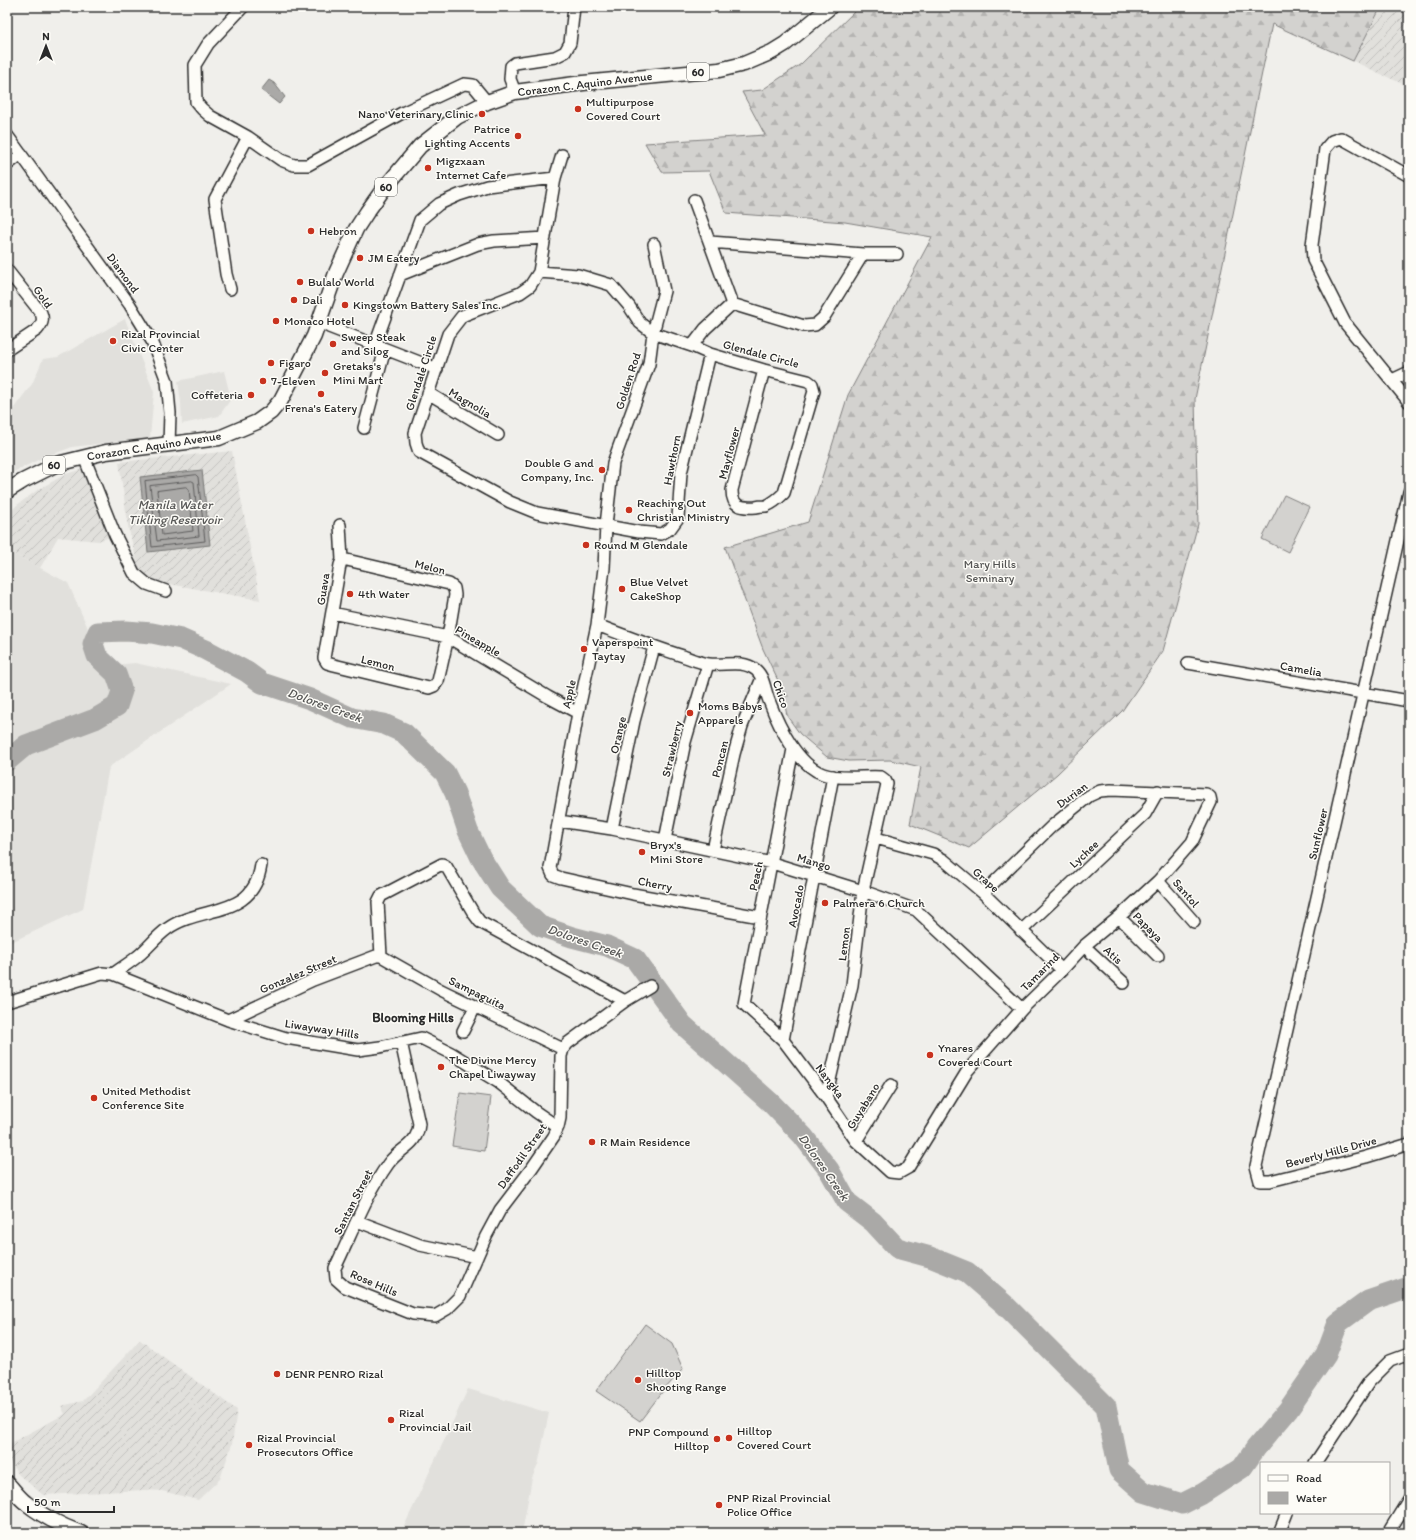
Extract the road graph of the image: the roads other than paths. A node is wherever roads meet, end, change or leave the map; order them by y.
1 (243, 7) edge
2 (574, 7) edge
3 (830, 7) edge
4 (515, 92) junction
5 (488, 102) junction
6 (7, 135) edge
7 (248, 137) junction
8 (21, 154) junction
9 (562, 156) dead end
10 (7, 165) edge
11 (1409, 176) edge
12 (555, 178) junction
13 (694, 200) dead end
14 (545, 238) junction
15 (710, 242) junction
16 (654, 244) dead end
17 (863, 254) junction
18 (897, 254) dead end
19 (7, 270) edge
20 (539, 272) junction
21 (400, 275) junction
22 (230, 289) dead end
23 (732, 304) junction
24 (320, 322) junction
25 (653, 333) junction
26 (692, 346) junction
27 (380, 347) junction
28 (7, 350) edge
29 (710, 354) junction
30 (437, 369) junction
31 (764, 370) junction
32 (1409, 372) edge
33 (1392, 380) junction
34 (814, 391) joint
35 (428, 393) junction
36 (1409, 402) edge
37 (364, 428) dead end
38 (498, 435) dead end
39 (169, 445) junction
40 (84, 457) junction
41 (7, 491) edge
42 (1409, 492) edge
43 (340, 525) dead end
44 (606, 525) junction
45 (342, 560) junction
46 (166, 591) dead end
47 (332, 613) junction
48 (597, 625) junction
49 (448, 638) junction
50 (654, 647) junction
51 (324, 658) joint
52 (1188, 663) dead end
53 (708, 664) junction
54 (762, 678) junction
55 (429, 688) joint
56 (1364, 693) junction
57 (1409, 701) edge
58 (578, 713) junction
59 (793, 749) junction
60 (833, 776) junction
61 (876, 777) joint
62 (1158, 791) junction
63 (1206, 794) joint
64 (559, 821) junction
65 (612, 829) junction
66 (876, 838) junction
67 (666, 840) junction
68 (713, 850) junction
69 (772, 863) junction
70 (261, 865) dead end
71 (550, 868) joint
72 (815, 876) junction
73 (1158, 881) junction
74 (863, 891) junction
75 (983, 893) junction
76 (760, 916) junction
77 (1119, 917) junction
78 (1194, 922) dead end
79 (1021, 931) junction
80 (1084, 946) junction
81 (381, 956) junction
82 (1158, 956) dead end
83 (1062, 970) junction
84 (113, 974) junction
85 (1124, 982) dead end
86 (650, 986) dead end
87 (625, 1001) junction
88 (7, 1002) edge
89 (475, 1007) junction
90 (746, 1007) joint
91 (1022, 1008) junction
92 (228, 1020) junction
93 (463, 1031) dead end
94 (783, 1040) junction
95 (401, 1042) junction
96 (563, 1049) junction
97 (891, 1085) dead end
98 (826, 1097) junction
99 (558, 1127) junction
100 (856, 1141) junction
101 (1409, 1144) edge
102 (890, 1172) joint
103 (1260, 1181) joint
104 (357, 1221) junction
105 (477, 1257) junction
106 (335, 1268) joint
107 (414, 1314) joint
108 (1409, 1354) edge
109 (1316, 1462) edge
110 (7, 1483) edge
111 (1409, 1499) edge
112 (1287, 1514) edge
113 (81, 1533) edge
114 (1279, 1533) edge
115 (1388, 1533) edge

1 - 7 street
2 - 4 street
3 - 4 main road, Corazon C. Aquino Avenue / 60
4 - 5 main road, Corazon C. Aquino Avenue / 60
5 - 7 street
5 - 24 main road, Corazon C. Aquino Avenue / 60
6 - 8 street, Diamond
7 - 22 street
8 - 10 street
8 - 39 street, Diamond
9 - 12 street
11 - 33 street
12 - 14 street
12 - 21 street
13 - 15 street
14 - 20 street
14 - 21 street
15 - 17 street
15 - 23 street
16 - 25 street, Golden Rod
17 - 18 street
17 - 23 street
19 - 28 street, Gold
20 - 25 street, Glendale Circle
20 - 30 street, Glendale Circle
21 - 27 street
23 - 26 street
24 - 27 street
24 - 39 main road, Corazon C. Aquino Avenue / 60
25 - 26 street, Glendale Circle
25 - 44 street, Golden Rod
26 - 29 street, Glendale Circle
27 - 30 street
27 - 37 street
29 - 31 street, Glendale Circle
29 - 44 street, Hawthorn
30 - 35 street, Glendale Circle
31 - 34 street, Glendale Circle
31 - 34 street, Mayflower
32 - 33 street
33 - 36 street
35 - 38 street, Magnolia
35 - 44 street, Glendale Circle
39 - 40 main road, Corazon C. Aquino Avenue / 60
40 - 41 main road, Corazon C. Aquino Avenue / 60
40 - 46 street
42 - 56 street, Sunflower
43 - 45 street, Guava
44 - 48 street, Apple
45 - 47 street, Guava
45 - 49 street, Melon
47 - 49 street, Pineapple
47 - 51 street, Guava
48 - 50 street, Chico
48 - 58 street, Apple
49 - 55 street, Melon
49 - 58 street, Pineapple
50 - 53 street, Chico
50 - 65 street, Orange
51 - 55 street, Lemon
52 - 56 street, Camelia
53 - 54 street, Chico
53 - 67 street, Strawberry
54 - 59 street, Chico
54 - 68 street, Poncan
56 - 57 street, Camelia
56 - 103 street, Sunflower
58 - 64 street, Apple
59 - 60 street, Chico
59 - 69 street, Peach
60 - 61 street, Chico
60 - 72 street, Avocado
61 - 66 street, Lemon
62 - 63 street, Durian
62 - 75 street, Durian
62 - 79 street, Lychee
63 - 73 street, Tamarind
64 - 65 street, Mango
64 - 71 street, Apple
65 - 67 street, Mango
66 - 74 street, Lemon
66 - 75 street, Grape
67 - 68 street, Mango
68 - 69 street, Mango
69 - 72 street, Mango
69 - 76 street, Peach
70 - 84 street
71 - 76 street, Cherry
72 - 74 street, Mango
72 - 94 street, Avocado
73 - 77 street, Tamarind
73 - 78 street, Santol
74 - 91 street, Mango
74 - 98 street, Lemon
75 - 79 street, Grape
76 - 90 street, Peach
77 - 80 street, Tamarind
77 - 82 street, Papaya
79 - 83 street, Grape
80 - 83 street, Tamarind
80 - 85 street, Atis
81 - 87 street
81 - 89 street, Sampaguita
81 - 92 street, Gonzalez Street
83 - 91 street, Tamarind
84 - 88 street, Liwayway Hills
84 - 92 street, Liwayway Hills
86 - 87 street
87 - 96 street
89 - 93 street
89 - 96 street, Sampaguita
90 - 94 street, Nangka
91 - 102 street, Tamarind
92 - 95 street, Liwayway Hills
94 - 98 street, Nangka
95 - 99 street, Liwayway Hills
95 - 104 street, Santan Street
96 - 99 street, Daffodil Street
97 - 100 street, Guyabano
98 - 100 street, Nangka
99 - 105 street, Daffodil Street
100 - 102 street, Nangka
101 - 103 street, Beverly Hills Drive
104 - 105 street
104 - 106 street, Santan Street
105 - 107 street, Daffodil Street
106 - 107 street, Rose Hills
108 - 109 street
110 - 113 main road
111 - 115 street
112 - 114 street

